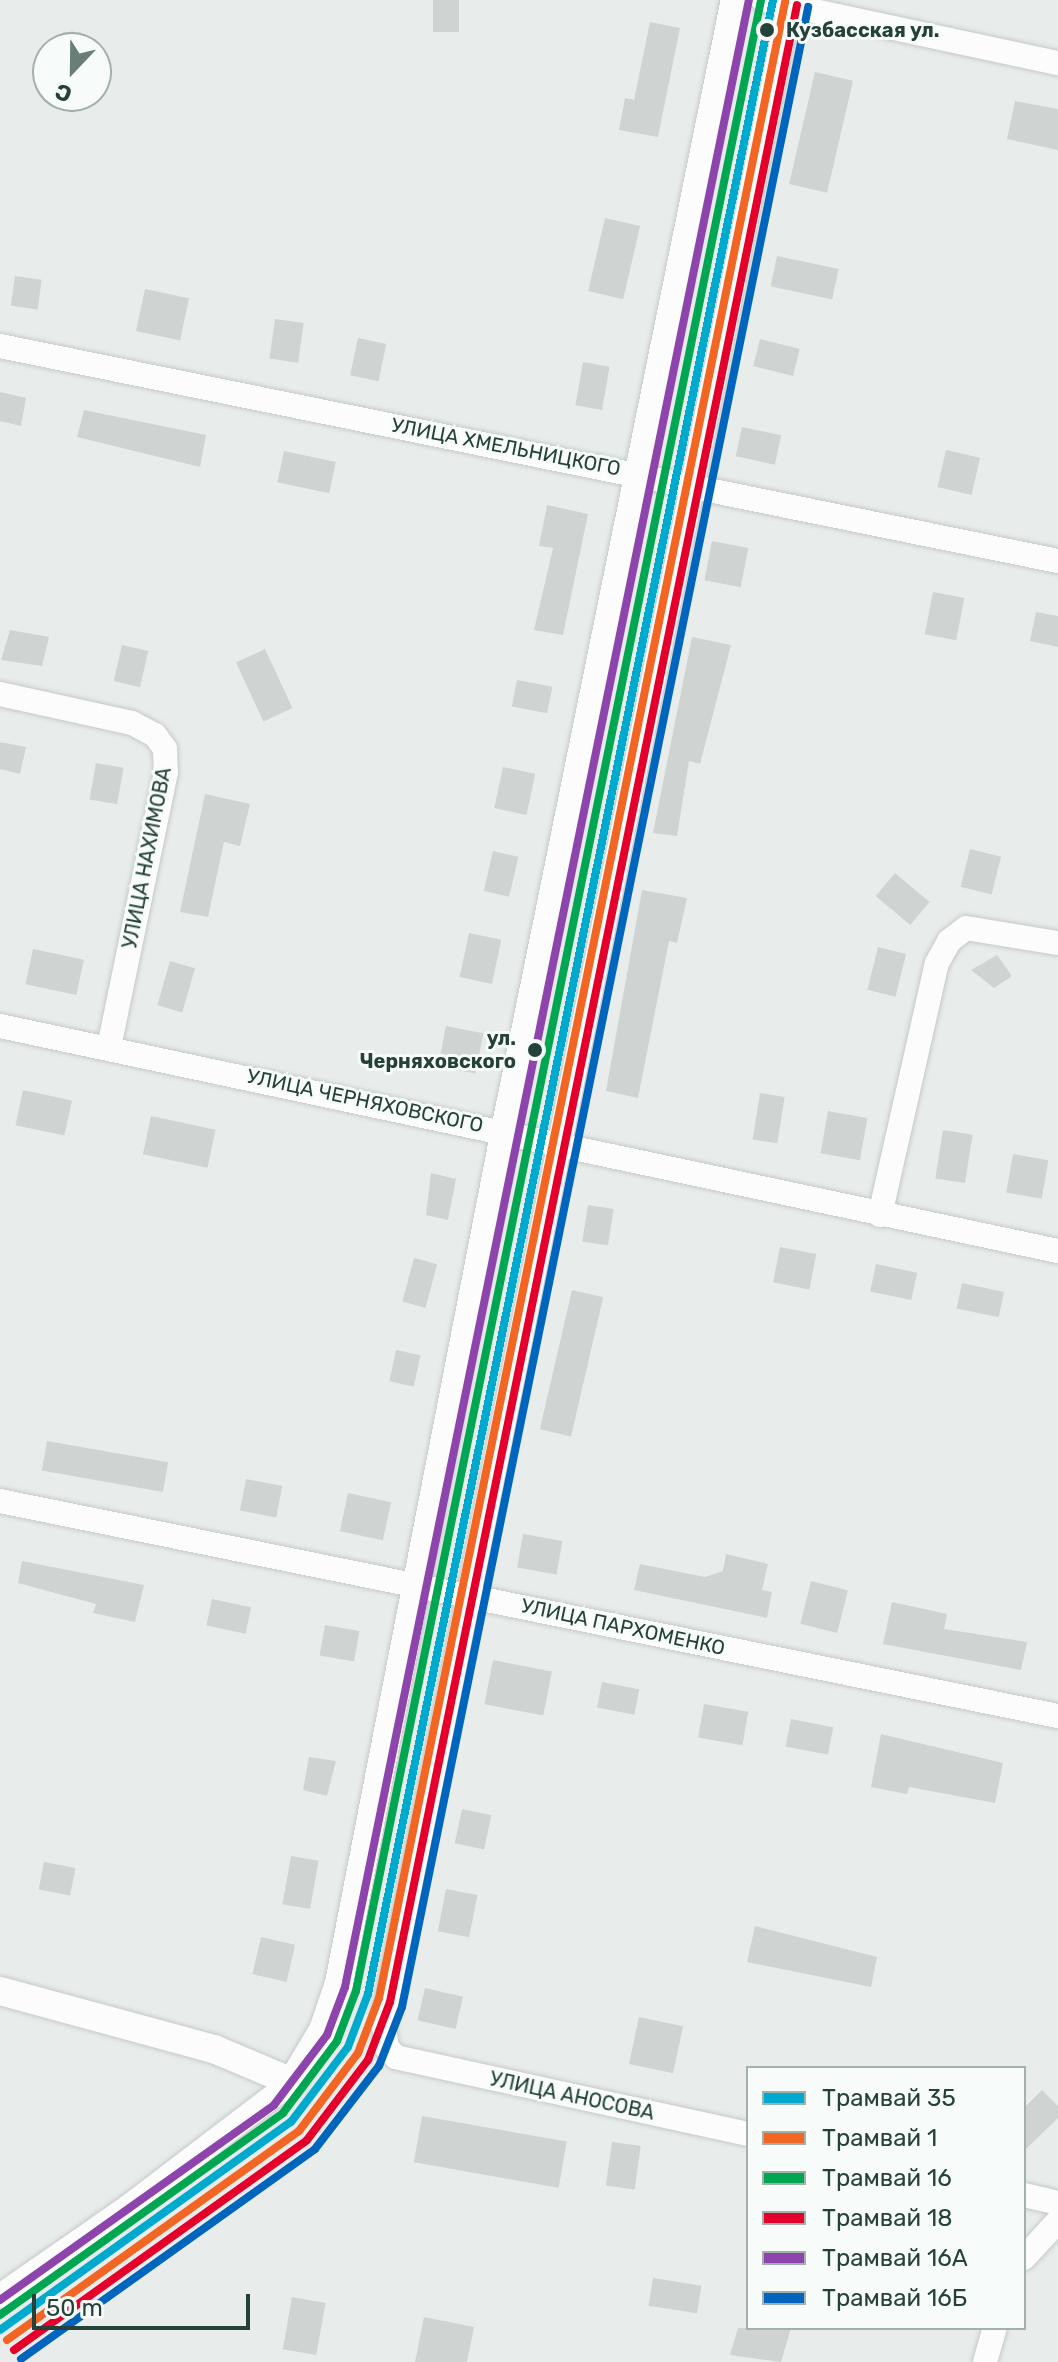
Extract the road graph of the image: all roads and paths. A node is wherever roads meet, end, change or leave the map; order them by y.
1 (735, 0) edge
2 (763, 0) edge
3 (789, 6) junction
4 (1058, 63) edge
5 (0, 346) edge
6 (641, 474) junction
7 (692, 485) junction
8 (1058, 561) edge
9 (0, 694) edge
10 (1058, 943) edge
11 (0, 1026) edge
12 (109, 1048) junction
13 (505, 1130) junction
14 (562, 1142) junction
15 (880, 1215) junction
16 (1058, 1251) edge
17 (0, 1501) edge
18 (419, 1585) junction
19 (471, 1596) junction
20 (1058, 1716) edge
21 (0, 1991) edge
22 (292, 2082) junction
23 (746, 2134) edge
24 (1026, 2195) edge
25 (1058, 2203) edge
26 (1058, 2221) edge
27 (1026, 2256) edge
28 (0, 2296) edge
29 (994, 2330) edge
30 (985, 2362) edge

1 - 6 street
2 - 3 street
3 - 4 street
3 - 7 street
5 - 6 street, УЛИЦА ХМЕЛЬНИЦКОГО
6 - 7 street, УЛИЦА ХМЕЛЬНИЦКОГО
6 - 13 street
7 - 8 street, УЛИЦА ХМЕЛЬНИЦКОГО
7 - 14 street
9 - 12 street, УЛИЦА НАХИМОВА
10 - 15 street
11 - 12 street, УЛИЦА ЧЕРНЯХОВСКОГО
12 - 13 street, УЛИЦА ЧЕРНЯХОВСКОГО
13 - 14 street, УЛИЦА ЧЕРНЯХОВСКОГО
13 - 18 street
14 - 15 street, УЛИЦА ЧЕРНЯХОВСКОГО
14 - 19 street
15 - 16 street, УЛИЦА ЧЕРНЯХОВСКОГО
17 - 18 street, УЛИЦА ПАРХОМЕНКО
18 - 19 street, УЛИЦА ПАРХОМЕНКО
18 - 22 street
19 - 20 street, УЛИЦА ПАРХОМЕНКО
19 - 23 street, УЛИЦА АНОСОВА
21 - 22 street
22 - 28 street
24 - 25 street
26 - 27 street
29 - 30 street

